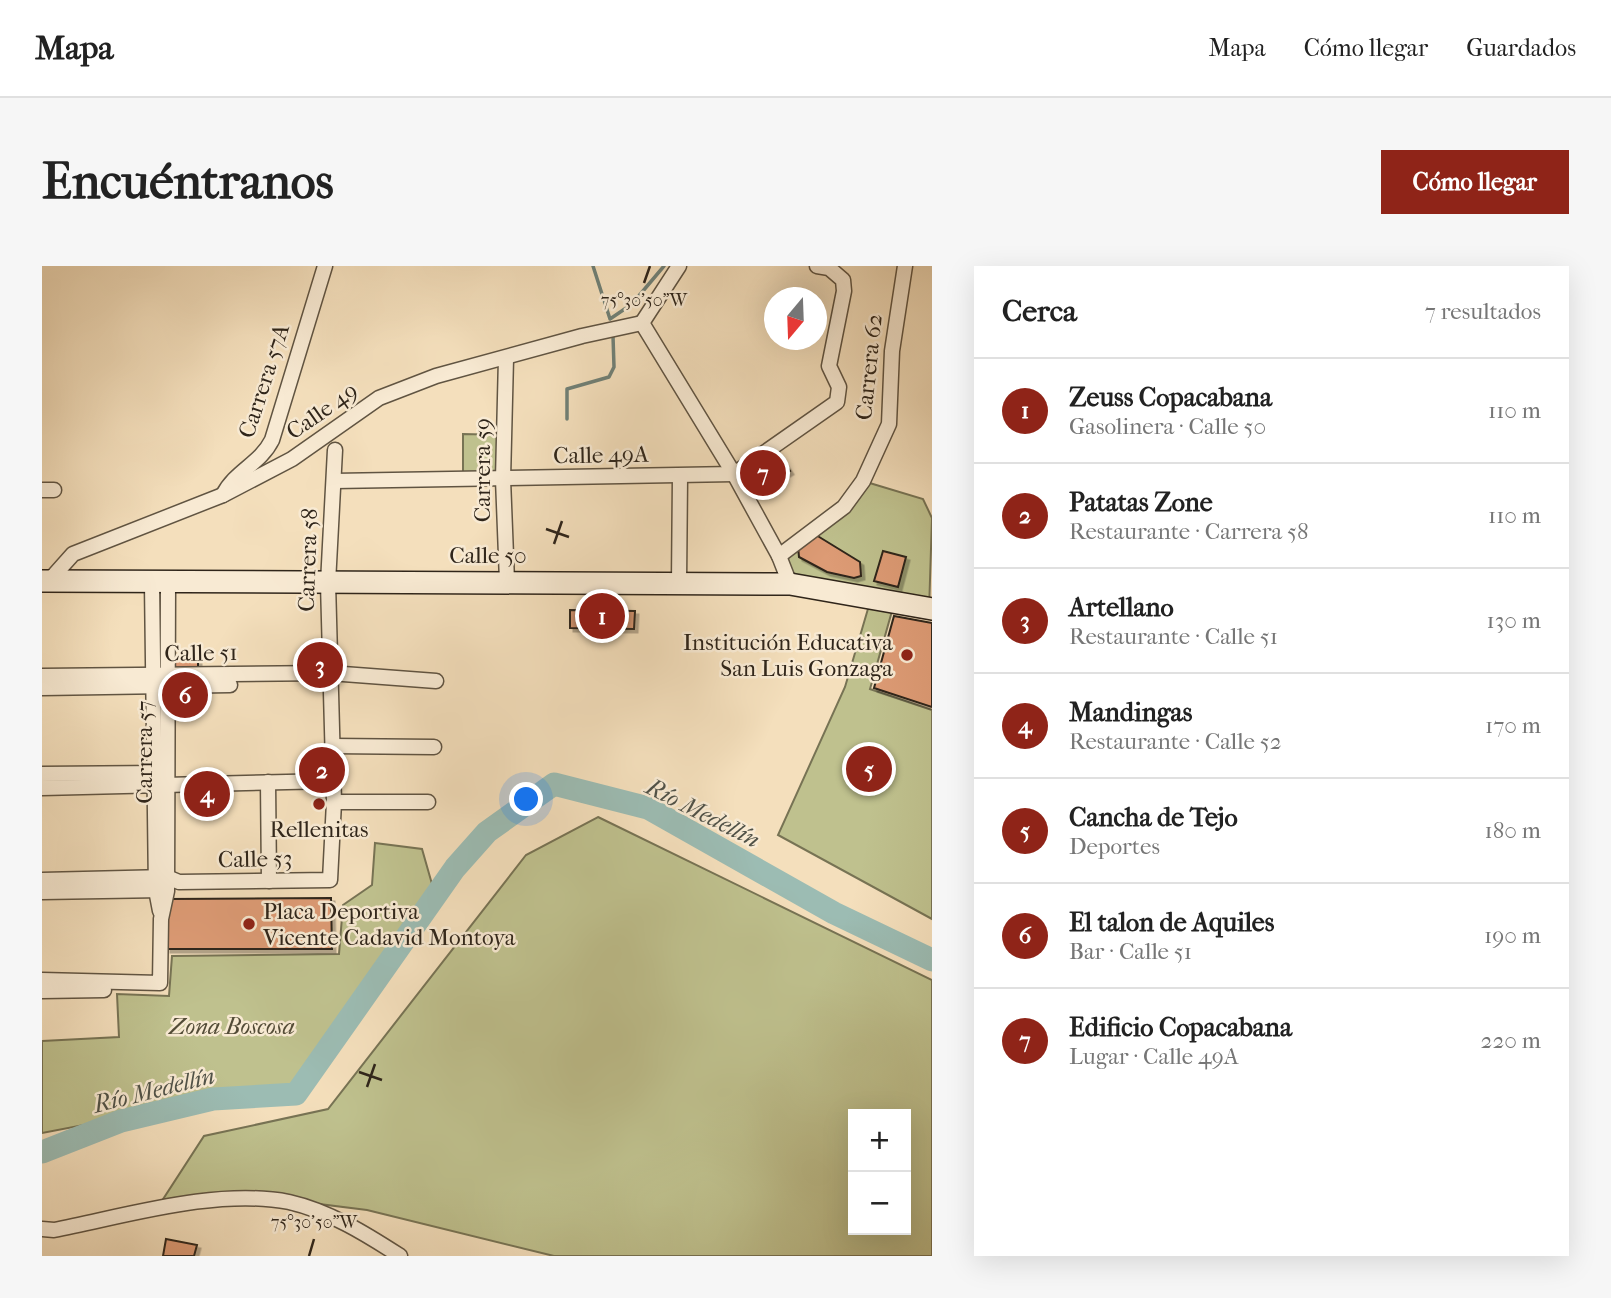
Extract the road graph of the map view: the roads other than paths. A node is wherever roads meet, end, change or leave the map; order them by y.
1 (325, 266) edge
2 (679, 266) edge
3 (817, 266) edge
4 (905, 266) edge
5 (642, 323) junction
6 (506, 358) junction
7 (335, 450) dead end
8 (734, 474) junction
9 (680, 477) junction
10 (503, 479) junction
11 (334, 481) junction
12 (223, 495) junction
13 (779, 556) junction
14 (507, 581) junction
15 (45, 582) edge
16 (328, 583) junction
17 (680, 583) junction
18 (160, 584) junction
19 (790, 584) junction
20 (932, 609) edge
21 (42, 676) edge
22 (330, 678) junction
23 (167, 681) junction
24 (436, 681) dead end
25 (151, 682) junction
26 (42, 688) edge
27 (332, 746) junction
28 (434, 747) dead end
29 (42, 774) edge
30 (161, 779) junction
31 (331, 781) junction
32 (268, 782) junction
33 (42, 788) edge
34 (334, 802) junction
35 (428, 802) dead end
36 (42, 880) edge
37 (330, 880) joint
38 (269, 881) junction
39 (165, 883) junction
40 (42, 892) edge
41 (42, 980) edge
42 (119, 984) junction
43 (42, 991) edge
44 (42, 1229) edge
45 (400, 1256) edge

1 - 12 street, Carrera 57A
2 - 5 street
3 - 8 street
4 - 13 street, Carrera 62
5 - 6 street, Calle 49
5 - 8 street
6 - 10 street, Carrera 59
6 - 12 street, Calle 49
7 - 11 street, Carrera 58
8 - 9 street, Calle 49A
8 - 13 street
9 - 10 street, Calle 49A
9 - 17 street
10 - 11 street, Calle 49A
10 - 14 street, Carrera 59
11 - 16 street, Carrera 58
12 - 15 street, Calle 49
13 - 19 street
14 - 16 main road, Calle 50
14 - 17 main road, Calle 50
15 - 18 main road, Calle 50
16 - 18 main road, Calle 50
16 - 22 street, Carrera 58
17 - 19 main road, Calle 50
18 - 23 street, Carrera 57
18 - 25 street, Carrera 57
19 - 20 main road, Calle 50
21 - 25 street, Calle 51
22 - 23 street, Calle 51
22 - 24 street, Calle 51
22 - 27 street, Carrera 58
23 - 25 street, Calle 51
23 - 30 street, Carrera 57
25 - 26 street, Calle 51
25 - 30 street, Carrera 57
27 - 28 street
27 - 31 street, Carrera 58
29 - 30 street
30 - 32 street
30 - 33 street
30 - 39 street, Carrera 57
31 - 32 street
31 - 34 street, Carrera 58
32 - 38 street
34 - 35 street
34 - 37 street, Carrera 58
36 - 39 street, Calle 53
37 - 38 street, Calle 53
38 - 39 street, Calle 53
39 - 40 street, Calle 53
39 - 42 street, Carrera 57
41 - 42 street
42 - 43 street
44 - 45 street

